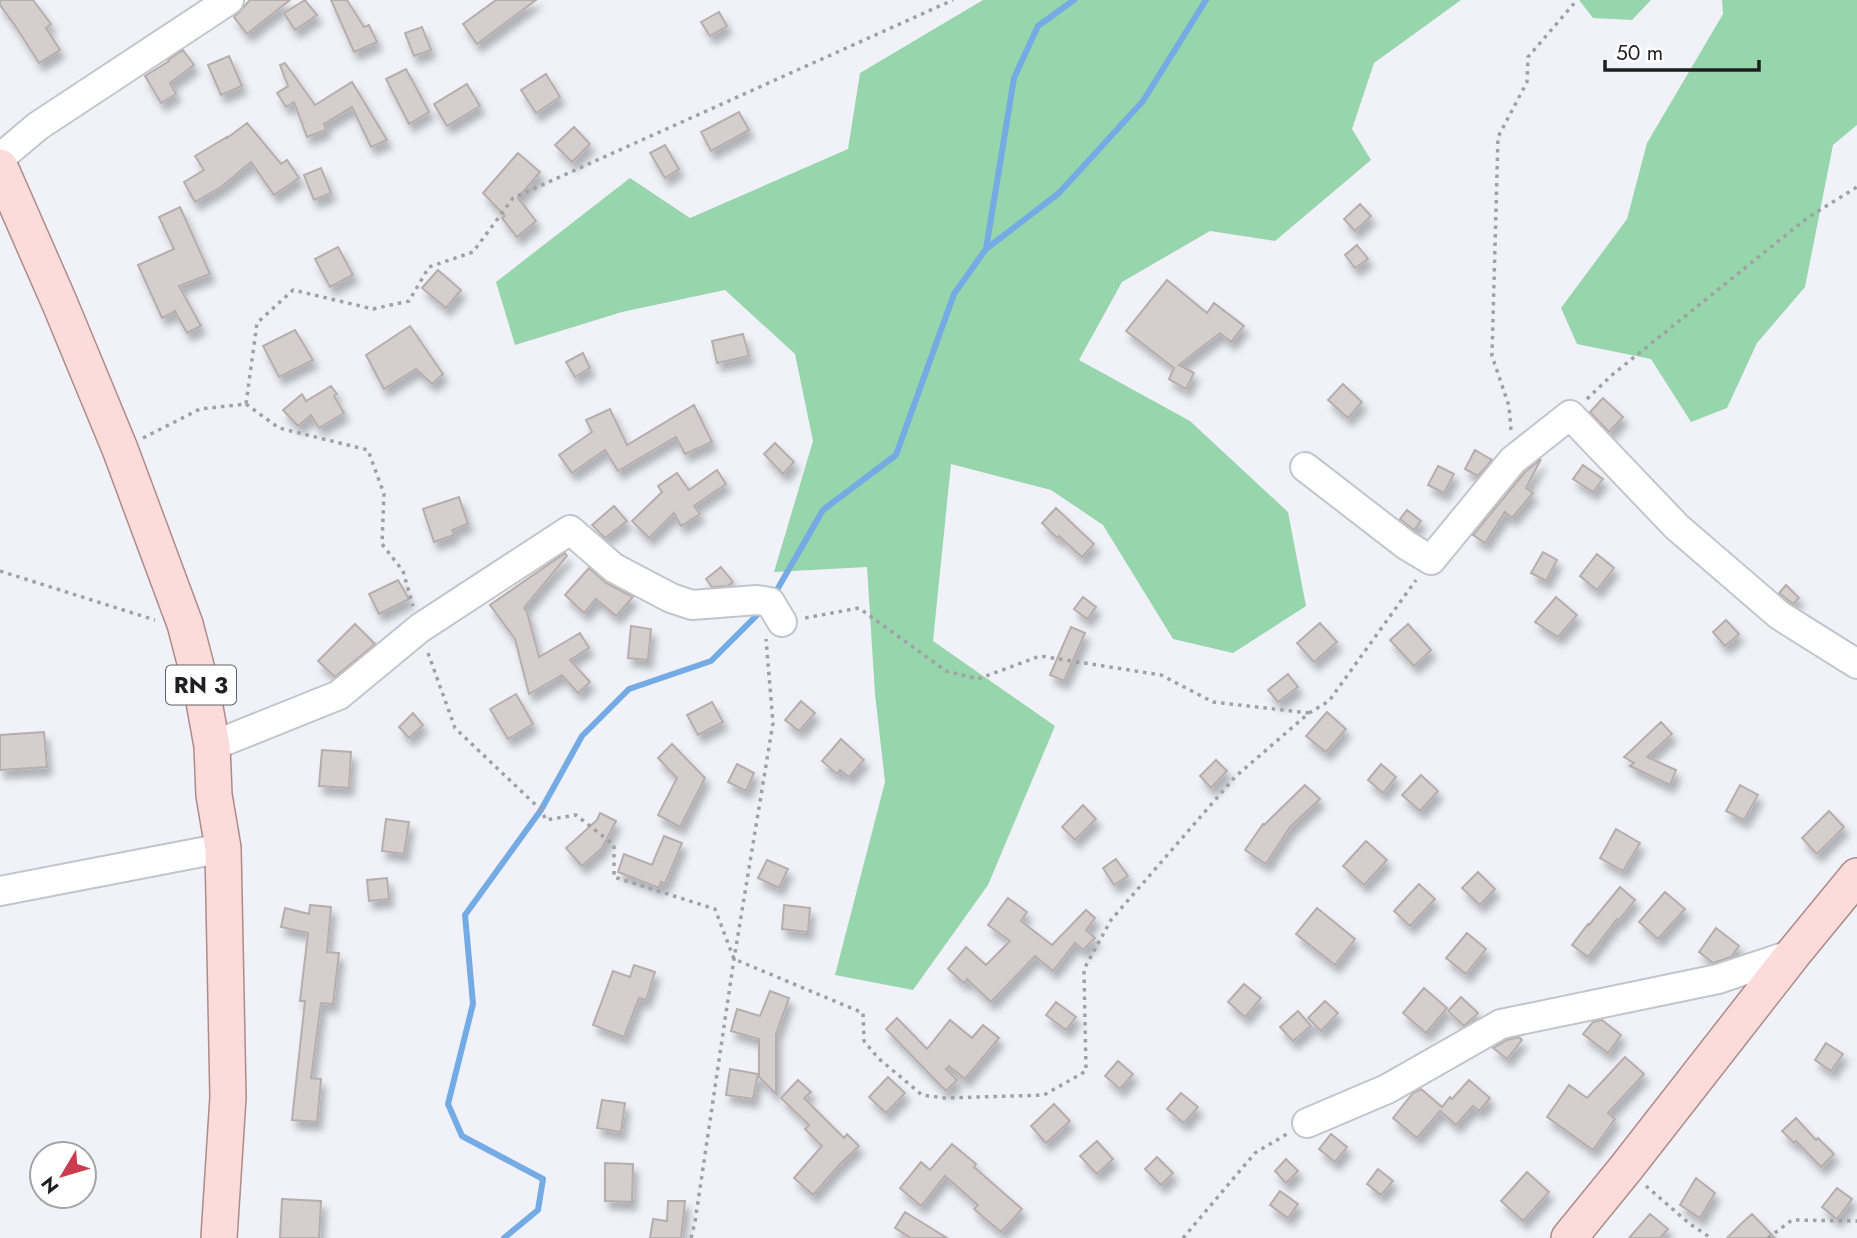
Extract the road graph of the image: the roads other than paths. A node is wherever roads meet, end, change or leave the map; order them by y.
1 (229, 0) edge
2 (0, 158) edge
3 (0, 167) edge
4 (1306, 467) dead end
5 (782, 622) road end
6 (1857, 664) edge
7 (212, 746) junction
8 (223, 848) junction
9 (1857, 876) edge
10 (0, 891) edge
11 (1793, 954) junction
12 (1307, 1123) road end
13 (219, 1238) edge
14 (1569, 1238) edge

1 - 2 street
3 - 7 main road, RN 3
4 - 6 street
5 - 7 street
7 - 8 main road, RN 3
8 - 10 street
8 - 13 main road, RN 3
9 - 11 main road
11 - 12 street
11 - 14 main road

